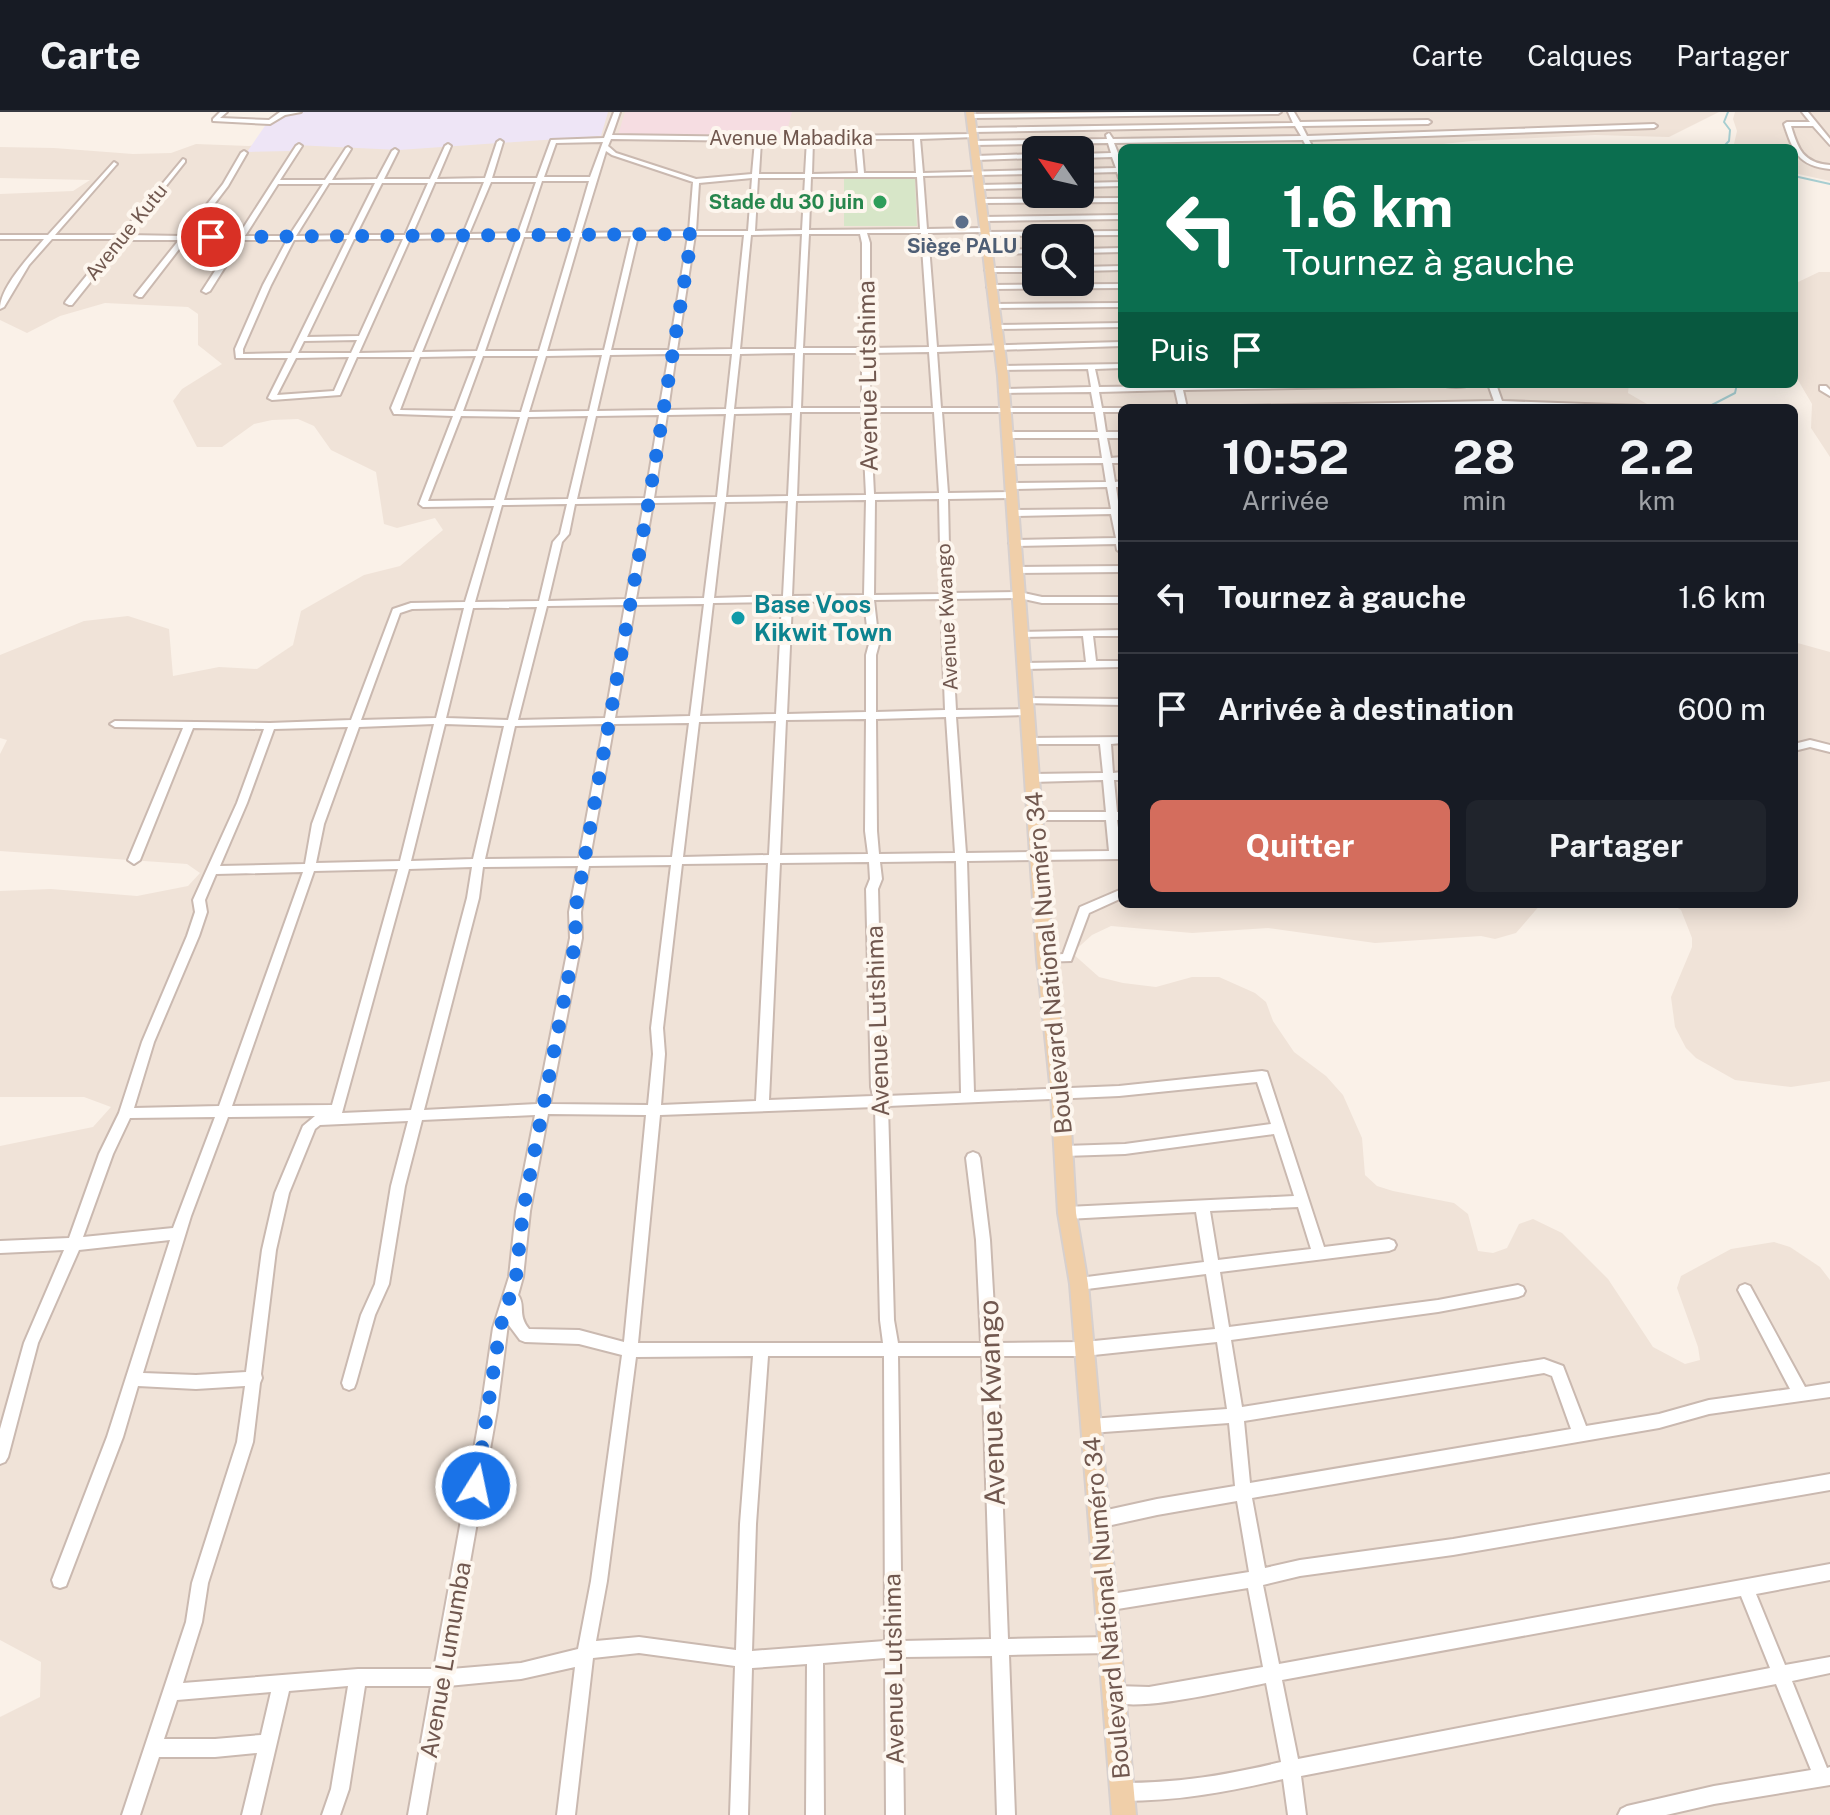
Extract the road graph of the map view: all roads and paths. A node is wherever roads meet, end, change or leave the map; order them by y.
1 (224, 112) edge
2 (264, 112) edge
3 (298, 112) edge
4 (617, 112) edge
5 (1230, 112) edge
6 (1278, 112) edge
7 (1291, 112) edge
8 (1805, 112) edge
9 (1103, 113) edge
10 (1166, 113) edge
11 (971, 114) edge
12 (1039, 114) edge
13 (1428, 122) dead end
14 (249, 123) junction
15 (1815, 124) junction
16 (1298, 126) junction
17 (1654, 126) dead end
18 (1172, 127) junction
19 (1237, 127) junction
20 (1107, 128) junction
21 (1042, 129) junction
22 (973, 136) junction
23 (1044, 136) edge
24 (917, 137) junction
25 (810, 138) junction
26 (858, 138) junction
27 (758, 139) junction
28 (1242, 139) junction
29 (1305, 139) junction
30 (1177, 140) junction
31 (607, 141) junction
32 (1111, 141) junction
33 (500, 142) dead end
34 (1094, 142) edge
35 (1022, 143) edge
36 (1830, 143) edge
37 (1178, 144) edge
38 (1244, 144) edge
39 (1308, 144) edge
40 (1794, 144) edge
41 (299, 146) dead end
42 (448, 146) dead end
43 (348, 149) dead end
44 (395, 151) dead end
45 (244, 153) dead end
46 (1118, 153) edge
47 (1118, 155) edge
48 (1798, 155) edge
49 (1022, 156) edge
50 (1094, 156) edge
51 (976, 158) junction
52 (183, 161) dead end
53 (114, 164) dead end
54 (1830, 167) edge
55 (1022, 172) edge
56 (1094, 172) edge
57 (1118, 173) edge
58 (861, 174) junction
59 (978, 174) junction
60 (922, 175) junction
61 (756, 176) junction
62 (807, 176) junction
63 (541, 179) junction
64 (593, 179) junction
65 (433, 180) junction
66 (488, 180) junction
67 (696, 181) junction
68 (277, 182) junction
69 (328, 182) junction
70 (379, 182) junction
71 (1118, 184) edge
72 (1094, 185) edge
73 (1022, 186) edge
74 (979, 187) junction
75 (1022, 199) edge
76 (1094, 199) edge
77 (1118, 200) edge
78 (981, 201) junction
79 (1060, 208) edge
80 (1118, 217) edge
81 (1062, 218) junction
82 (983, 219) junction
83 (1063, 224) edge
84 (925, 230) junction
85 (863, 231) junction
86 (804, 232) junction
87 (986, 232) junction
88 (749, 233) junction
89 (1118, 233) edge
90 (579, 234) junction
91 (635, 234) junction
92 (692, 234) junction
93 (1022, 234) edge
94 (1094, 234) edge
95 (521, 235) junction
96 (408, 236) junction
97 (464, 236) junction
98 (0, 237) edge
99 (48, 237) junction
100 (121, 237) junction
101 (182, 237) junction
102 (240, 237) junction
103 (352, 237) junction
104 (294, 238) junction
105 (1118, 250) edge
106 (1022, 251) edge
107 (1094, 251) edge
108 (987, 252) junction
109 (1118, 268) edge
110 (1094, 269) edge
111 (989, 270) junction
112 (1022, 270) edge
113 (1094, 285) edge
114 (1022, 286) edge
115 (1118, 286) edge
116 (991, 287) junction
117 (206, 291) dead end
118 (139, 295) dead end
119 (1078, 296) edge
120 (69, 303) dead end
121 (1118, 305) edge
122 (994, 306) junction
123 (1079, 306) junction
124 (0, 307) edge
125 (1118, 325) edge
126 (1083, 326) junction
127 (996, 327) junction
128 (361, 338) junction
129 (301, 339) junction
130 (1118, 344) edge
131 (1086, 345) junction
132 (999, 348) junction
133 (934, 350) junction
134 (866, 351) junction
135 (736, 352) junction
136 (799, 352) junction
137 (543, 354) junction
138 (606, 354) junction
139 (672, 354) junction
140 (480, 355) junction
141 (355, 356) junction
142 (417, 356) junction
143 (292, 357) junction
144 (1091, 366) junction
145 (1118, 366) edge
146 (1001, 368) junction
147 (1122, 388) edge
148 (1493, 388) edge
149 (1094, 389) junction
150 (1003, 391) junction
151 (1499, 403) junction
152 (1462, 404) edge
153 (1527, 404) edge
154 (937, 409) junction
155 (796, 410) junction
156 (1005, 410) junction
157 (1118, 410) edge
158 (866, 411) junction
159 (1098, 411) junction
160 (663, 412) junction
161 (731, 412) junction
162 (591, 414) junction
163 (457, 415) junction
164 (525, 415) junction
165 (1007, 435) junction
166 (1103, 435) junction
167 (1118, 435) edge
168 (1107, 460) junction
169 (1118, 460) edge
170 (1009, 461) junction
171 (1111, 484) junction
172 (1118, 484) edge
173 (1010, 491) junction
174 (943, 495) junction
175 (870, 497) junction
176 (721, 499) junction
177 (791, 499) junction
178 (649, 500) junction
179 (571, 501) junction
180 (500, 503) junction
181 (1118, 508) edge
182 (1118, 511) edge
183 (1012, 513) junction
184 (1014, 543) junction
185 (1118, 544) edge
186 (1118, 569) edge
187 (1016, 570) junction
188 (1019, 595) junction
189 (947, 598) junction
190 (869, 599) junction
191 (786, 600) junction
192 (1118, 600) edge
193 (709, 601) junction
194 (630, 602) junction
195 (544, 603) junction
196 (469, 605) junction
197 (1118, 633) edge
198 (1021, 634) junction
199 (1088, 634) junction
200 (1118, 664) edge
201 (1091, 665) junction
202 (1024, 666) junction
203 (1118, 702) edge
204 (1027, 707) junction
205 (952, 716) junction
206 (871, 717) junction
207 (782, 719) junction
208 (696, 720) junction
209 (440, 721) junction
210 (610, 721) junction
211 (512, 723) junction
212 (115, 724) dead end
213 (190, 724) junction
214 (354, 725) junction
215 (270, 726) junction
216 (1105, 740) junction
217 (1118, 740) edge
218 (1029, 741) junction
219 (1798, 747) edge
220 (1830, 749) edge
221 (1116, 776) edge
222 (1032, 778) junction
223 (1035, 816) junction
224 (1117, 816) edge
225 (961, 855) junction
226 (1118, 855) edge
227 (1037, 857) junction
228 (873, 858) junction
229 (774, 859) junction
230 (134, 860) dead end
231 (478, 863) junction
232 (584, 863) junction
233 (678, 863) junction
234 (404, 867) junction
235 (215, 870) junction
236 (309, 870) junction
237 (1118, 895) edge
238 (1045, 959) junction
239 (1060, 1093) junction
240 (968, 1097) junction
241 (881, 1100) junction
242 (762, 1105) junction
243 (543, 1109) junction
244 (654, 1110) junction
245 (126, 1113) junction
246 (223, 1113) junction
247 (335, 1114) junction
248 (417, 1115) junction
249 (1277, 1128) junction
250 (1064, 1151) junction
251 (973, 1158) dead end
252 (1301, 1201) junction
253 (1202, 1205) junction
254 (1067, 1213) junction
255 (180, 1233) junction
256 (74, 1244) junction
257 (1389, 1245) dead end
258 (0, 1247) edge
259 (1319, 1252) junction
260 (1210, 1268) junction
261 (516, 1277) junction
262 (1079, 1284) junction
263 (1745, 1290) dead end
264 (1518, 1291) dead end
265 (1221, 1335) junction
266 (891, 1347) junction
267 (989, 1348) junction
268 (1084, 1349) junction
269 (630, 1350) junction
270 (761, 1352) junction
271 (255, 1378) junction
272 (133, 1379) junction
273 (349, 1383) dead end
274 (1830, 1390) edge
275 (1801, 1394) junction
276 (1236, 1415) junction
277 (1090, 1426) junction
278 (1581, 1435) junction
279 (0, 1457) edge
280 (1829, 1486) edge
281 (1243, 1491) junction
282 (1098, 1520) junction
283 (1830, 1572) edge
284 (1254, 1579) junction
285 (60, 1580) dead end
286 (1746, 1588) junction
287 (1105, 1603) junction
288 (1110, 1645) junction
289 (896, 1649) junction
290 (1000, 1649) junction
291 (586, 1653) junction
292 (815, 1654) junction
293 (744, 1660) junction
294 (1830, 1665) edge
295 (1273, 1674) junction
296 (1782, 1676) junction
297 (358, 1677) junction
298 (443, 1678) junction
299 (282, 1684) junction
300 (172, 1692) junction
301 (1115, 1695) junction
302 (269, 1743) junction
303 (153, 1748) junction
304 (1291, 1770) junction
305 (1826, 1776) edge
306 (1122, 1792) junction
307 (131, 1815) edge
308 (251, 1815) edge
309 (331, 1815) edge
310 (417, 1815) edge
311 (566, 1815) edge
312 (739, 1815) edge
313 (815, 1815) edge
314 (895, 1815) edge
315 (1006, 1815) edge
316 (1124, 1815) edge
317 (1297, 1815) edge
318 (1627, 1815) edge

1 - 14 street
2 - 14 street
3 - 14 street
4 - 31 street
5 - 6 street
5 - 10 street
5 - 19 street
7 - 16 street
8 - 15 street
9 - 10 street
9 - 12 street
9 - 20 street
10 - 18 street
11 - 12 street
11 - 22 main road, Boulevard National Numéro 34
12 - 21 street
13 - 16 street
15 - 36 street
15 - 40 street
16 - 19 street
16 - 29 street
17 - 29 street
18 - 19 street
18 - 20 street
18 - 30 street
19 - 28 street
20 - 21 street
20 - 32 street
21 - 22 street
21 - 23 street
22 - 24 street, Avenue Mabadika
22 - 35 street
22 - 51 main road, Boulevard National Numéro 34
24 - 26 street, Avenue Mabadika
24 - 60 street, Avenue Kwango
25 - 26 street, Avenue Mabadika
25 - 27 street, Avenue Mabadika
25 - 62 street
26 - 58 street
27 - 31 street, Avenue Mabadika
27 - 61 street
28 - 29 street
28 - 30 street
28 - 38 street
29 - 39 street
30 - 32 street
30 - 37 street
31 - 63 street, Avenue Mabadika
31 - 64 street
31 - 67 street
32 - 34 street
32 - 46 street
33 - 66 street
41 - 68 street
42 - 65 street
43 - 69 street
44 - 70 street
45 - 101 street
47 - 50 street
48 - 54 street
49 - 51 street
51 - 59 main road, Boulevard National Numéro 34
52 - 100 street, Avenue Kutu
53 - 99 street
55 - 59 street
56 - 57 street
58 - 60 street
58 - 62 street
59 - 60 street
59 - 74 main road, Boulevard National Numéro 34
60 - 84 street, Avenue Kwango
61 - 62 street
61 - 67 street
61 - 88 street
62 - 86 street
63 - 64 street
63 - 66 street
63 - 95 street
64 - 90 street
65 - 66 street
65 - 70 street
65 - 96 street
66 - 97 street
67 - 92 street, Avenue Lumumba
68 - 69 street
68 - 102 street
69 - 70 street
69 - 104 street
70 - 103 street
71 - 72 street
73 - 74 street
74 - 78 main road, Boulevard National Numéro 34
75 - 78 street
76 - 77 street
78 - 82 main road, Boulevard National Numéro 34
79 - 81 street
80 - 81 street
81 - 82 street
81 - 83 street
82 - 87 main road, Boulevard National Numéro 34
84 - 85 street
84 - 87 street
84 - 133 street, Avenue Kwango
85 - 86 street
85 - 134 street, Avenue Lutshima
86 - 88 street
86 - 136 street
87 - 93 street
87 - 108 main road, Boulevard National Numéro 34
88 - 92 street
88 - 135 street
89 - 94 street
90 - 91 street
90 - 95 street
90 - 137 street
91 - 92 street
91 - 138 street
92 - 139 street, Avenue Lumumba
95 - 97 street
95 - 140 street
96 - 97 street
96 - 103 street
96 - 128 street
97 - 142 street
98 - 99 street
99 - 100 street
99 - 124 street
100 - 101 street
100 - 120 street, Avenue Kutu
101 - 102 street
101 - 118 street
102 - 104 street
102 - 117 street
103 - 104 street
103 - 129 street
104 - 143 street
105 - 107 street
106 - 108 street
108 - 111 main road, Boulevard National Numéro 34
109 - 110 street
111 - 112 street
111 - 116 main road, Boulevard National Numéro 34
113 - 115 street
114 - 116 street
116 - 122 main road, Boulevard National Numéro 34
119 - 123 street
121 - 123 street
122 - 123 street
122 - 127 main road, Boulevard National Numéro 34
123 - 126 street
125 - 126 street
126 - 127 street
126 - 131 street
127 - 132 main road, Boulevard National Numéro 34
128 - 129 street
128 - 141 street
129 - 143 street
130 - 131 street
131 - 132 street
132 - 133 street
132 - 146 main road, Boulevard National Numéro 34
133 - 134 street
133 - 154 street, Avenue Kwango
134 - 136 street
134 - 158 street, Avenue Lutshima
135 - 136 street
135 - 139 street
135 - 161 street
136 - 155 street
137 - 138 street
137 - 140 street
137 - 164 street
138 - 139 street
138 - 162 street
139 - 160 street, Avenue Lumumba
140 - 142 street
140 - 163 street
141 - 142 street
141 - 143 street
141 - 143 street
142 - 163 street
144 - 145 street
144 - 146 street
144 - 149 street
146 - 150 main road, Boulevard National Numéro 34
147 - 149 street
148 - 151 street
149 - 150 street
149 - 159 street
150 - 156 main road, Boulevard National Numéro 34
151 - 152 street
151 - 153 street
154 - 156 street
154 - 158 street
154 - 174 street, Avenue Kwango
155 - 158 street
155 - 161 street
155 - 177 street
156 - 159 street
156 - 165 main road, Boulevard National Numéro 34
157 - 159 street
158 - 175 street, Avenue Lutshima
159 - 166 street
160 - 161 street
160 - 162 street
160 - 178 street, Avenue Lumumba
161 - 176 street
162 - 164 street
162 - 179 street
163 - 164 street
163 - 180 street
164 - 180 street
165 - 166 street
165 - 170 main road, Boulevard National Numéro 34
166 - 167 street
166 - 168 street
168 - 169 street
168 - 170 street
168 - 171 street
170 - 173 main road, Boulevard National Numéro 34
171 - 172 street
171 - 173 street
171 - 181 street
173 - 174 street
173 - 183 main road, Boulevard National Numéro 34
174 - 175 street
174 - 189 street, Avenue Kwango
175 - 177 street
175 - 190 street, Avenue Lutshima
176 - 177 street
176 - 178 street
176 - 193 street
177 - 191 street
178 - 179 street
178 - 194 street, Avenue Lumumba
179 - 180 street
179 - 195 street
180 - 196 street
182 - 183 street
183 - 184 main road, Boulevard National Numéro 34
184 - 185 street
184 - 187 main road, Boulevard National Numéro 34
186 - 187 street
187 - 188 main road, Boulevard National Numéro 34
188 - 189 street
188 - 192 street
188 - 198 main road, Boulevard National Numéro 34
189 - 190 street
189 - 205 street, Avenue Kwango
190 - 191 street
190 - 206 street, Avenue Lutshima
191 - 193 street
191 - 207 street
193 - 194 street
193 - 208 street
194 - 195 street
194 - 210 street, Avenue Lumumba
195 - 196 street
195 - 211 street
196 - 209 street
196 - 214 street
197 - 199 street
198 - 199 street
198 - 202 main road, Boulevard National Numéro 34
199 - 201 street
200 - 201 street
201 - 202 street
202 - 204 main road, Boulevard National Numéro 34
203 - 204 street
204 - 205 street
204 - 218 main road, Boulevard National Numéro 34
205 - 206 street
205 - 225 street, Avenue Kwango
206 - 207 street
206 - 228 street, Avenue Lutshima
207 - 208 street
207 - 229 street
208 - 210 street
208 - 233 street
209 - 211 street
209 - 214 street
209 - 234 street
210 - 211 street
210 - 232 street, Avenue Lumumba
211 - 231 street
212 - 213 street
213 - 215 street
213 - 230 street
214 - 215 street
214 - 236 street
215 - 235 street
216 - 217 street
216 - 218 street
216 - 221 street
218 - 222 main road, Boulevard National Numéro 34
219 - 220 street
221 - 222 street
221 - 224 street
222 - 223 main road, Boulevard National Numéro 34
223 - 224 street
223 - 227 main road, Boulevard National Numéro 34
224 - 226 street
225 - 227 street
225 - 228 street
225 - 240 street, Avenue Kwango
226 - 227 street
227 - 238 main road, Boulevard National Numéro 34
228 - 229 street
228 - 241 street, Avenue Lutshima
229 - 233 street
229 - 242 street
231 - 232 street
231 - 234 street
231 - 248 street
232 - 233 street
232 - 243 street, Avenue Lumumba
233 - 244 street
234 - 236 street
234 - 247 street
235 - 236 street
235 - 245 street
236 - 246 street
237 - 238 street
238 - 239 main road, Boulevard National Numéro 34
239 - 240 street
239 - 249 street
239 - 250 main road, Boulevard National Numéro 34
240 - 241 street
241 - 242 street
241 - 266 street, Avenue Lutshima
242 - 244 street
243 - 244 street
243 - 248 street
243 - 261 street, Avenue Lumumba
244 - 269 street
245 - 246 street
245 - 256 street
246 - 247 street
246 - 255 street
247 - 248 street
247 - 271 street
248 - 273 street
249 - 250 street
249 - 252 street
250 - 254 main road, Boulevard National Numéro 34
251 - 267 street, Avenue Kwango
252 - 253 street
252 - 259 street
253 - 254 street
253 - 260 street
254 - 262 main road, Boulevard National Numéro 34
255 - 256 street
255 - 272 street
256 - 258 street
256 - 279 street
257 - 259 street
259 - 260 street
260 - 262 street
260 - 265 street
261 - 269 street
261 - 298 street, Avenue Lumumba
262 - 268 main road, Boulevard National Numéro 34
263 - 275 street
264 - 265 street
265 - 268 street
265 - 276 street
266 - 267 street
266 - 270 street
266 - 289 street, Avenue Lutshima
267 - 268 street
267 - 290 street, Avenue Kwango
268 - 277 main road, Boulevard National Numéro 34
269 - 270 street
269 - 291 street
270 - 293 street
271 - 272 street
271 - 300 street
272 - 285 street
274 - 275 street
275 - 278 street
276 - 277 street
276 - 278 street
276 - 281 street
277 - 282 main road, Boulevard National Numéro 34
278 - 281 street
280 - 284 street
281 - 282 street
281 - 284 street
282 - 287 main road, Boulevard National Numéro 34
283 - 286 street
284 - 287 street
284 - 295 street
286 - 295 street
286 - 296 street
287 - 288 main road, Boulevard National Numéro 34
288 - 290 street
288 - 301 main road, Boulevard National Numéro 34
289 - 290 street
289 - 292 street
289 - 314 street, Avenue Lutshima
290 - 315 street, Avenue Kwango
291 - 293 street
291 - 298 street
291 - 311 street
292 - 293 street
292 - 313 street
293 - 312 street
294 - 296 street
295 - 301 street
295 - 304 street
296 - 304 street
296 - 305 street
297 - 298 street
297 - 299 street
297 - 309 street
298 - 310 street, Avenue Lumumba
299 - 300 street
299 - 302 street
300 - 303 street
301 - 306 main road, Boulevard National Numéro 34
302 - 303 street
302 - 308 street
303 - 307 street
304 - 306 street
304 - 317 street
305 - 318 street
306 - 316 main road, Boulevard National Numéro 34

